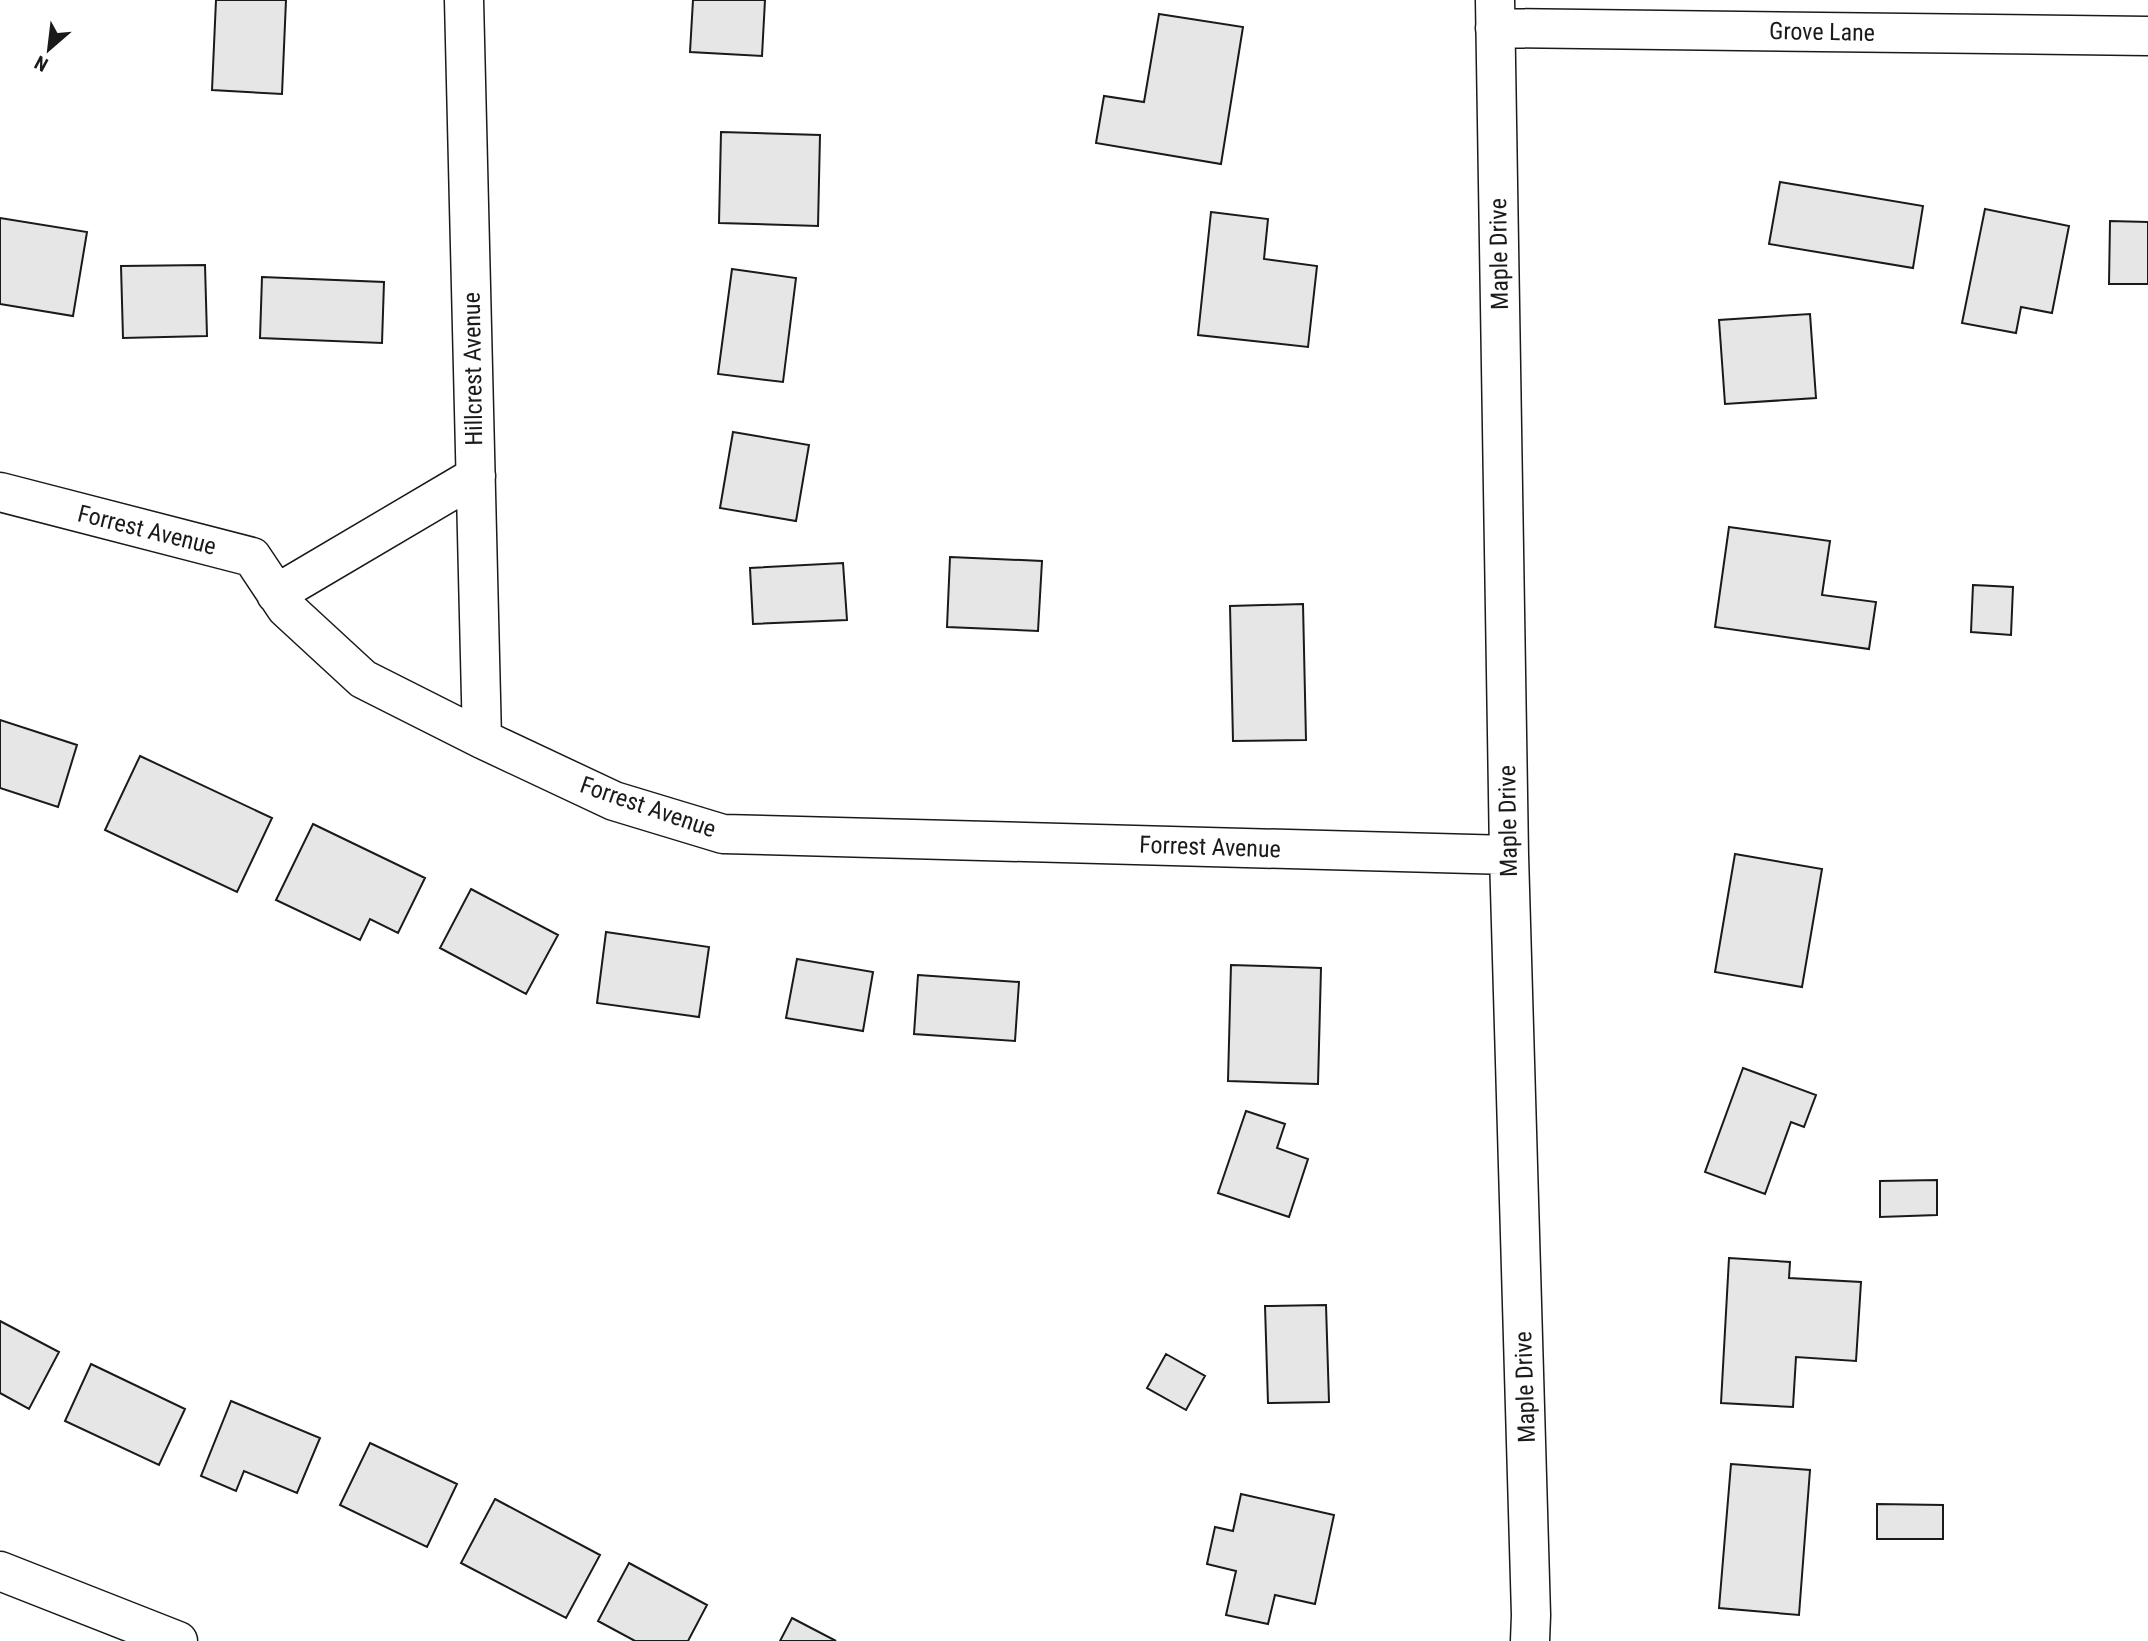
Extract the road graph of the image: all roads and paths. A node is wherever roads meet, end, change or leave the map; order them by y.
1 (464, 0) edge
2 (1495, 14) edge
3 (2148, 36) edge
4 (475, 476) junction
5 (0, 492) edge
6 (276, 594) junction
7 (482, 739) junction
8 (1509, 855) junction
9 (4, 1584) edge
10 (178, 1641) edge
11 (1530, 1641) edge

1 - 4 street, Hillcrest Avenue
2 - 3 street, Grove Lane
2 - 8 street, Maple Drive
4 - 6 street
4 - 7 street, Hillcrest Avenue
5 - 6 street, Forrest Avenue
6 - 7 street, Forrest Avenue
7 - 8 street, Forrest Avenue
8 - 11 street, Maple Drive
9 - 10 street

